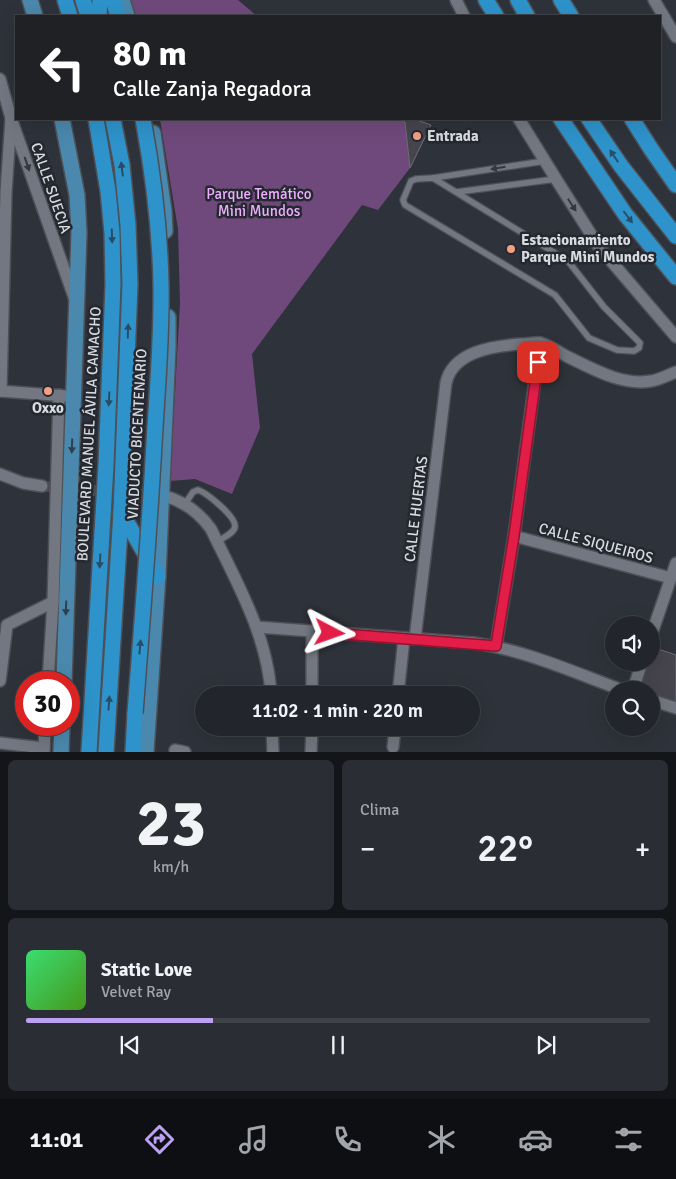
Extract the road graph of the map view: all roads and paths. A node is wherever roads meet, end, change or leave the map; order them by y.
1 (30, 0) edge
2 (65, 0) edge
3 (82, 0) edge
4 (100, 0) edge
5 (113, 0) edge
6 (122, 0) edge
7 (456, 0) edge
8 (486, 0) edge
9 (518, 0) edge
10 (561, 0) edge
11 (654, 0) edge
12 (35, 15) edge
13 (70, 15) edge
14 (88, 15) edge
15 (98, 15) edge
16 (118, 15) edge
17 (127, 15) edge
18 (464, 15) edge
19 (495, 15) edge
20 (526, 15) edge
21 (570, 15) edge
22 (676, 38) edge
23 (0, 79) edge
24 (11, 118) junction
25 (62, 120) edge
26 (96, 120) edge
27 (113, 120) edge
28 (143, 120) edge
29 (150, 120) edge
30 (520, 120) edge
31 (562, 120) edge
32 (590, 120) edge
33 (633, 120) edge
34 (546, 161) junction
35 (433, 178) junction
36 (556, 180) junction
37 (676, 184) edge
38 (3, 191) edge
39 (458, 192) junction
40 (676, 236) edge
41 (676, 277) edge
42 (77, 306) junction
43 (676, 337) edge
44 (540, 343) junction
45 (676, 372) edge
46 (1, 391) edge
47 (66, 396) junction
48 (0, 474) edge
49 (42, 486) tunnel mouth
50 (165, 496) tunnel mouth
51 (185, 504) junction
52 (121, 512) junction
53 (514, 536) junction
54 (217, 542) junction
55 (676, 563) edge
56 (158, 576) junction
57 (671, 578) junction
58 (53, 602) junction
59 (658, 616) edge
60 (257, 627) junction
61 (312, 631) junction
62 (409, 639) junction
63 (496, 646) junction
64 (49, 671) edge
65 (64, 671) edge
66 (0, 681) edge
67 (605, 684) edge
68 (270, 686) edge
69 (312, 686) edge
70 (400, 686) edge
71 (660, 703) edge
72 (676, 708) edge
73 (91, 720) junction
74 (45, 736) edge
75 (62, 736) edge
76 (272, 736) edge
77 (312, 736) edge
78 (394, 736) edge
79 (0, 743) edge
80 (393, 747) dead end
81 (44, 750) edge
82 (61, 752) edge
83 (81, 752) edge
84 (89, 752) edge
85 (106, 752) edge
86 (132, 752) edge
87 (146, 752) edge
88 (273, 752) edge
89 (311, 752) edge

1 - 12 main road
2 - 13 highway
3 - 14 highway
4 - 15 highway
5 - 16 highway
6 - 17 main road
7 - 18 street
8 - 19 highway
9 - 20 highway
10 - 21 highway
11 - 22 street
23 - 24 street, CALLE SUECIA
24 - 38 street
24 -> 42 street, CALLE SUECIA
25 - 42 main road, BOULEVARD MANUEL ÁVILA CAMACHO
26 -> 73 highway, BOULEVARD MANUEL ÁVILA CAMACHO
52 -> 27 highway
86 -> 28 highway, VIADUCTO BICENTENARIO, bridge
29 - 56 main road
30 - 34 street
31 -> 41 highway
40 -> 32 highway
33 - 37 highway
34 -> 35 lane
34 - 36 street
35 - 39 lane
35 - 39 lane
36 - 39 lane
36 -> 43 street
38 - 46 street
42 - 47 main road, BOULEVARD MANUEL ÁVILA CAMACHO
44 - 45 street
44 - 53 street
44 - 62 street, CALLE HUERTAS
46 - 47 street
47 - 58 street, BOULEVARD MANUEL ÁVILA CAMACHO
47 -> 65 main road, BOULEVARD MANUEL ÁVILA CAMACHO
48 - 49 street
50 - 51 street
51 - 54 street
51 - 54 lane
52 - 56 highway
85 -> 52 highway
53 - 57 street, CALLE SIQUEIROS
53 - 63 street
54 - 60 street
55 - 57 street
56 - 87 main road
57 - 59 street
58 - 64 street, BOULEVARD MANUEL ÁVILA CAMACHO
58 - 66 street
60 - 61 street
60 - 68 street
61 - 62 street
61 - 69 street
62 - 63 street
62 - 70 street, CALLE HUERTAS
63 - 67 street
71 - 72 street
73 - 83 highway
73 - 84 highway, BOULEVARD MANUEL ÁVILA CAMACHO
74 - 81 street
75 - 82 main road
76 - 88 street
77 - 89 street
78 - 80 street
79 - 81 street

